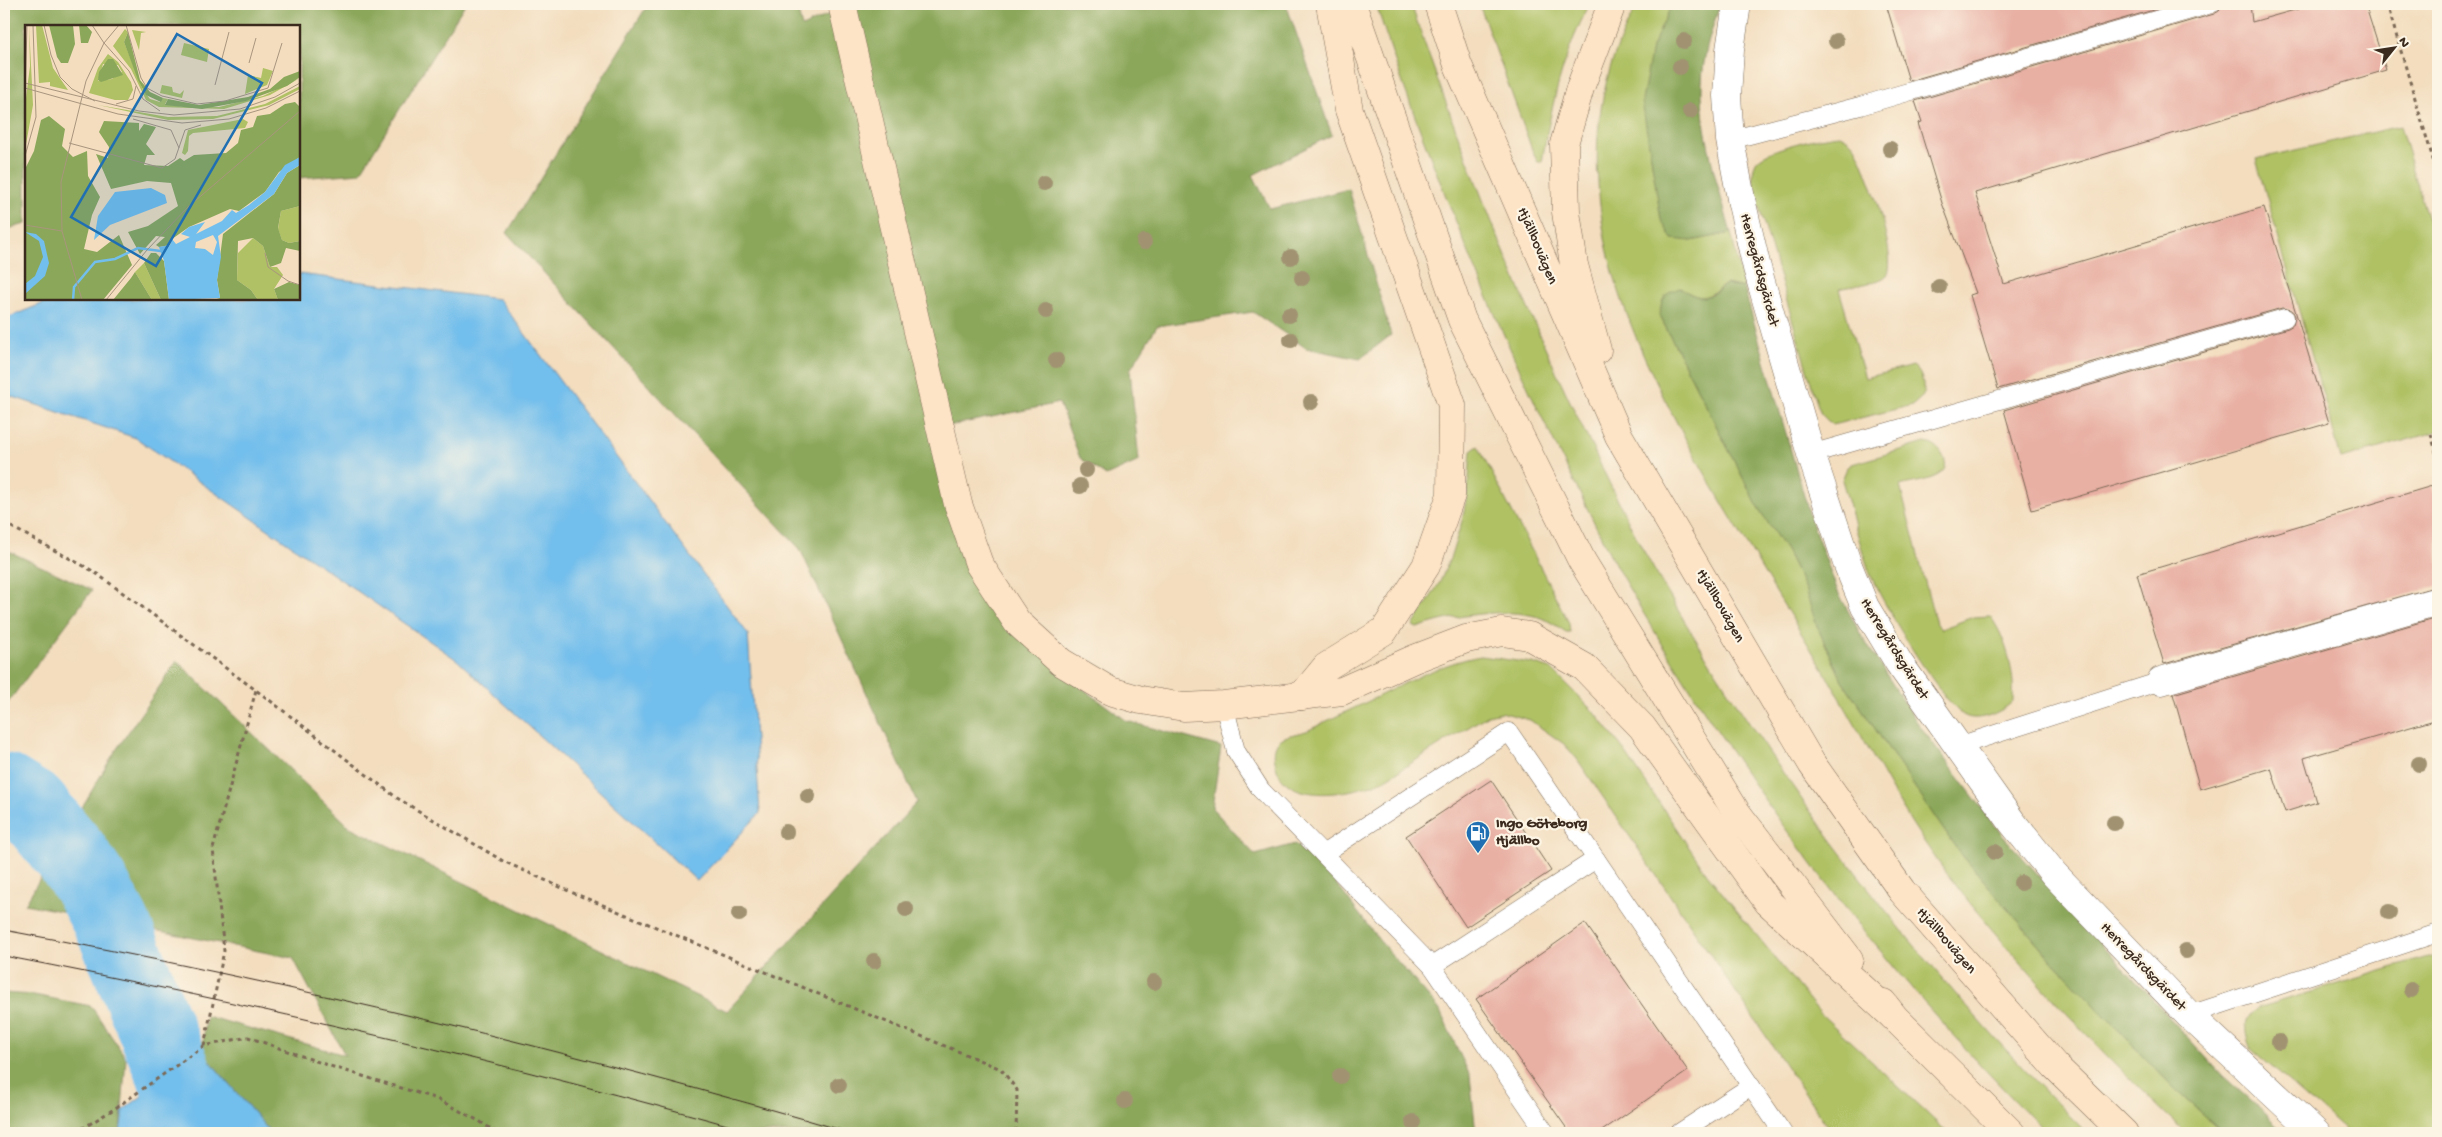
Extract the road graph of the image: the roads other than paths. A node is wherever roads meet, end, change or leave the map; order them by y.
1 (842, 4) edge
2 (1330, 4) edge
3 (1352, 4) edge
4 (1438, 4) edge
5 (1612, 4) edge
6 (1738, 4) edge
7 (2211, 4) edge
8 (1730, 140) junction
9 (2285, 318) dead end
10 (1619, 436) junction
11 (1810, 454) junction
12 (2438, 601) edge
13 (2161, 681) joint
14 (1302, 696) junction
15 (1224, 705) junction
16 (1958, 746) junction
17 (1323, 854) junction
18 (1596, 858) junction
19 (2438, 933) edge
20 (1432, 966) junction
21 (2189, 1015) junction
22 (1894, 1017) junction
23 (1751, 1086) junction
24 (1546, 1133) edge
25 (1679, 1133) edge
26 (1783, 1133) edge
27 (2011, 1133) edge
28 (2124, 1133) edge
29 (2316, 1133) edge

1 - 15 main road
2 - 14 main road
3 - 22 main road
4 - 10 main road, Hjällbovägen
5 - 10 main road
6 - 8 street, Herregårdsgärdet
7 - 8 lane
8 - 11 street, Herregårdsgärdet
9 - 11 lane
10 - 28 main road, Hjällbovägen
11 - 16 street, Herregårdsgärdet
12 - 13 street
13 - 16 lane
14 - 15 main road
14 - 22 main road
15 - 17 lane
16 - 21 street, Herregårdsgärdet
17 - 18 lane
17 - 20 lane
18 - 20 lane
18 - 23 lane
19 - 21 lane
20 - 24 lane
21 - 29 street, Herregårdsgärdet
22 - 27 main road
23 - 25 lane
23 - 26 lane

